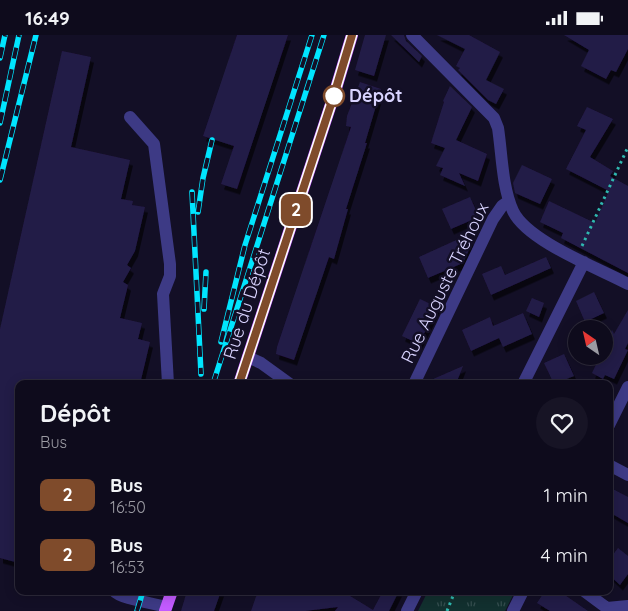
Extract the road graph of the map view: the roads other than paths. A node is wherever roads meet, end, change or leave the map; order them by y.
1 (352, 35) edge
2 (412, 35) edge
3 (130, 117) dead end
4 (509, 201) junction
5 (580, 260) junction
6 (628, 284) edge
7 (248, 357) junction
8 (168, 380) edge
9 (240, 380) edge
10 (284, 380) edge
11 (416, 380) edge
12 (524, 380) edge
13 (628, 387) edge
14 (613, 417) edge
15 (613, 467) edge
16 (628, 475) edge
17 (120, 595) edge
18 (171, 595) edge
19 (415, 595) edge
20 (521, 595) edge
21 (589, 595) edge
22 (625, 608) edge
23 (166, 609) edge
24 (407, 611) edge
25 (513, 611) edge

1 - 7 main road, Rue du Dépôt
2 - 4 street
3 - 8 street
4 - 5 street
4 - 11 street, Rue Auguste Tréhoux
5 - 6 street
5 - 12 street
7 - 9 main road, Rue du Dépôt
7 - 10 street
13 - 14 street
15 - 16 street
17 - 23 street
18 - 23 main road
19 - 24 street
20 - 25 street
21 - 22 street

